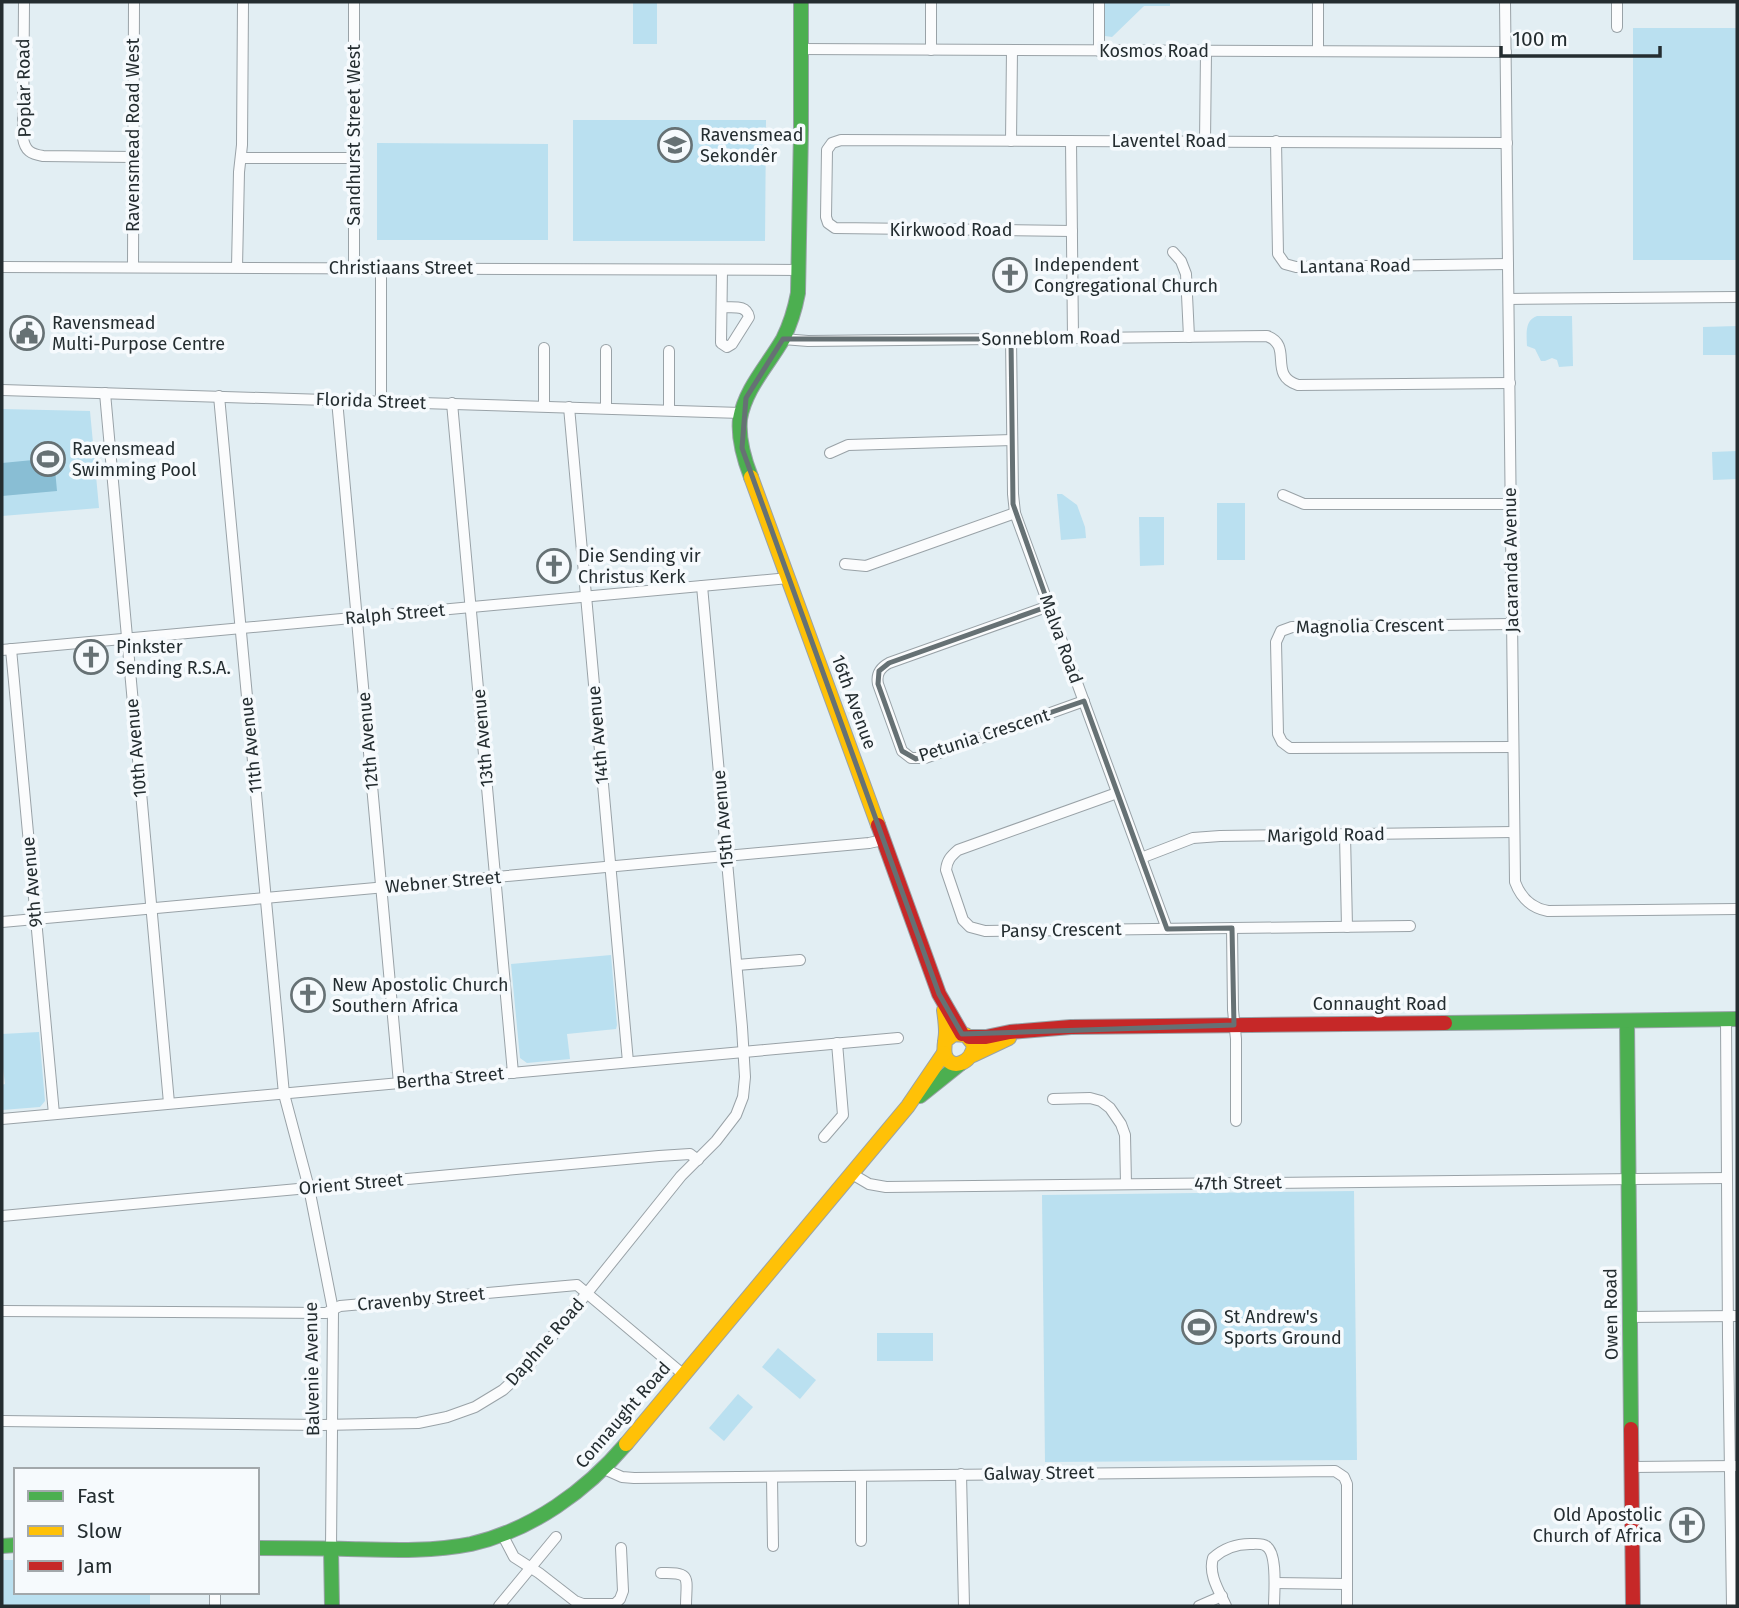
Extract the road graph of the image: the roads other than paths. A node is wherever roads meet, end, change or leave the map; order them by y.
1 (24, 2) edge
2 (134, 2) edge
3 (243, 2) edge
4 (354, 2) edge
5 (801, 2) edge
6 (932, 2) edge
7 (1099, 2) edge
8 (1318, 2) edge
9 (1505, 2) edge
10 (1617, 2) edge
11 (1617, 27) dead end
12 (801, 49) junction
13 (931, 50) junction
14 (1012, 50) junction
15 (1098, 51) junction
16 (1206, 51) junction
17 (1318, 51) junction
18 (1506, 52) junction
19 (1011, 141) junction
20 (1071, 141) junction
21 (1276, 141) junction
22 (1205, 142) junction
23 (1507, 143) junction
24 (133, 157) junction
25 (241, 158) junction
26 (354, 158) junction
27 (831, 226) joint
28 (1072, 231) junction
29 (1173, 252) dead end
30 (1508, 264) junction
31 (2, 267) edge
32 (133, 267) junction
33 (237, 267) junction
34 (354, 268) junction
35 (381, 268) junction
36 (722, 270) junction
37 (800, 270) junction
38 (1737, 297) edge
39 (1509, 299) junction
40 (722, 307) dead end
41 (1189, 337) junction
42 (1073, 338) junction
43 (783, 339) junction
44 (1011, 339) junction
45 (544, 348) dead end
46 (607, 350) dead end
47 (669, 351) dead end
48 (1510, 383) junction
49 (2, 390) edge
50 (105, 393) junction
51 (219, 396) junction
52 (337, 400) junction
53 (382, 401) junction
54 (452, 403) junction
55 (544, 407) junction
56 (569, 407) junction
57 (606, 408) junction
58 (668, 410) junction
59 (741, 413) junction
60 (1012, 440) junction
61 (831, 453) dead end
62 (1283, 495) dead end
63 (1511, 504) junction
64 (1015, 513) junction
65 (845, 564) dead end
66 (789, 578) junction
67 (702, 586) junction
68 (586, 597) junction
69 (1049, 606) junction
70 (472, 607) junction
71 (357, 618) junction
72 (1512, 624) junction
73 (240, 628) junction
74 (127, 639) junction
75 (7, 649) edge
76 (1084, 701) junction
77 (1513, 747) junction
78 (1117, 793) junction
79 (1514, 832) junction
80 (1345, 835) junction
81 (883, 840) junction
82 (726, 856) junction
83 (1141, 858) junction
84 (610, 867) junction
85 (495, 877) junction
86 (381, 887) junction
87 (266, 898) junction
88 (150, 908) junction
89 (1737, 909) edge
90 (36, 918) junction
91 (2, 922) edge
92 (1410, 926) dead end
93 (1347, 927) junction
94 (1232, 928) junction
95 (1167, 929) junction
96 (800, 960) dead end
97 (737, 965) junction
98 (943, 1002) junction
99 (1732, 1019) edge
100 (1627, 1021) junction
101 (1234, 1025) junction
102 (1023, 1031) junction
103 (965, 1035) junction
104 (898, 1038) dead end
105 (837, 1043) junction
106 (945, 1047) junction
107 (743, 1051) junction
108 (973, 1055) junction
109 (628, 1062) junction
110 (960, 1064) junction
111 (513, 1073) junction
112 (399, 1083) junction
113 (284, 1094) junction
114 (1053, 1099) dead end
115 (169, 1103) junction
116 (908, 1106) junction
117 (54, 1114) junction
118 (2, 1119) edge
119 (1236, 1121) dead end
120 (824, 1137) dead end
121 (698, 1160) junction
122 (852, 1174) junction
123 (1727, 1178) junction
124 (1629, 1179) junction
125 (1126, 1184) junction
126 (309, 1188) junction
127 (2, 1216) edge
128 (587, 1293) junction
129 (333, 1310) junction
130 (2, 1311) edge
131 (1732, 1316) edge
132 (1630, 1317) junction
133 (684, 1375) junction
134 (2, 1421) edge
135 (332, 1425) junction
136 (1734, 1466) edge
137 (1632, 1467) junction
138 (604, 1469) junction
139 (961, 1474) junction
140 (861, 1476) junction
141 (772, 1477) junction
142 (502, 1534) junction
143 (556, 1537) dead end
144 (861, 1541) dead end
145 (772, 1546) dead end
146 (259, 1548) edge
147 (621, 1548) dead end
148 (331, 1549) junction
149 (531, 1567) junction
150 (661, 1573) dead end
151 (1275, 1583) junction
152 (1347, 1584) junction
153 (1224, 1601) edge
154 (332, 1606) edge
155 (499, 1606) edge
156 (686, 1606) edge
157 (964, 1606) edge
158 (1199, 1606) edge
159 (1274, 1606) edge
160 (1347, 1606) edge
161 (1633, 1606) edge
162 (1732, 1606) edge

1 - 24 street, Poplar Road
2 - 24 street, Ravensmead Road West
3 - 25 street
4 - 26 street, Sandhurst Street West
5 - 12 street
6 - 13 street
7 - 15 street
8 - 17 street
9 - 18 street, Jacaranda Avenue
10 - 11 street
12 - 13 street, Kosmos Road
12 - 37 street
13 - 14 street, Kosmos Road
14 - 15 street, Kosmos Road
14 - 19 street
15 - 16 street, Kosmos Road
16 - 17 street, Kosmos Road
16 - 22 street
17 - 18 street, Kosmos Road
18 - 23 street, Jacaranda Avenue
19 - 20 street, Laventel Road
19 - 27 street, Laventel Road
20 - 22 street, Laventel Road
20 - 28 street
21 - 22 street, Laventel Road
21 - 23 street, Laventel Road
21 - 30 street, Lantana Road
23 - 30 street, Jacaranda Avenue
24 - 32 street, Ravensmead Road West
25 - 26 street
25 - 33 street
26 - 34 street, Sandhurst Street West
27 - 28 street, Kirkwood Road
28 - 42 street
29 - 41 street
30 - 39 street, Jacaranda Avenue
31 - 32 street, Christiaans Street
32 - 33 street, Christiaans Street
33 - 34 street, Christiaans Street
34 - 35 street, Christiaans Street
35 - 36 street, Christiaans Street
35 - 53 street
36 - 37 street, Christiaans Street
36 - 40 street
37 - 43 street
38 - 39 street
39 - 48 street, Jacaranda Avenue
41 - 42 street, Sonneblom Road
41 - 48 street, Sonneblom Road
42 - 44 street, Sonneblom Road
43 - 44 street, Sonneblom Road
43 - 59 street
44 - 60 street, Malva Road
45 - 55 street
46 - 57 street
47 - 58 street
48 - 63 street, Jacaranda Avenue
49 - 50 street, Florida Street
50 - 51 street, Florida Street
50 - 74 street, 10th Avenue
51 - 52 street, Florida Street
51 - 73 street, 11th Avenue
52 - 53 street, Florida Street
52 - 71 street, 12th Avenue
53 - 54 street, Florida Street
54 - 55 street, Florida Street
54 - 70 street, 13th Avenue
55 - 56 street, Florida Street
56 - 57 street, Florida Street
56 - 68 street, 14th Avenue
57 - 58 street, Florida Street
58 - 59 street, Florida Street
59 - 66 street, 16th Avenue
60 - 61 street
60 - 64 street, Malva Road
62 - 63 street
63 - 72 street, Jacaranda Avenue
64 - 65 street
64 - 69 street, Malva Road
66 - 67 street, Ralph Street
66 - 81 street, 16th Avenue
67 - 68 street, Ralph Street
67 - 82 street, 15th Avenue
68 - 70 street, Ralph Street
68 - 84 street, 14th Avenue
69 - 76 street, Malva Road
69 - 76 street, Petunia Crescent
70 - 71 street, Ralph Street
70 - 85 street, 13th Avenue
71 - 73 street, Ralph Street
71 - 86 street, 12th Avenue
72 - 77 street, Jacaranda Avenue
72 - 77 street, Magnolia Crescent
73 - 74 street, Ralph Street
73 - 87 street, 11th Avenue
74 - 75 street, Ralph Street
74 - 88 street, 10th Avenue
75 - 90 street, 9th Avenue
76 - 78 street, Malva Road
77 - 79 street, Jacaranda Avenue
78 - 83 street, Malva Road
78 - 95 street, Pansy Crescent
79 - 80 street, Marigold Road
79 - 89 street, Jacaranda Avenue
80 - 83 street, Marigold Road
80 - 93 street
81 - 82 street, Webner Street
81 - 98 street, 16th Avenue
82 - 84 street, Webner Street
82 - 97 street, 15th Avenue
83 - 95 street, Malva Road
84 - 85 street, Webner Street
84 - 109 street, 14th Avenue
85 - 86 street, Webner Street
85 - 111 street, 13th Avenue
86 - 87 street, Webner Street
86 - 112 street, 12th Avenue
87 - 88 street, Webner Street
87 - 113 street, 11th Avenue
88 - 90 street, Webner Street
88 - 115 street, 10th Avenue
90 - 91 street, Webner Street
90 - 117 street, 9th Avenue
92 - 93 street, Pansy Crescent
93 - 94 street, Pansy Crescent
94 - 95 street, Pansy Crescent
94 - 101 street
96 - 97 street
97 - 107 street, 15th Avenue
98 - 103 street, 16th Avenue
98 - 106 street, 16th Avenue
99 - 100 street, Connaught Road
99 - 123 street
100 - 101 street, Connaught Road
100 - 124 street, Owen Road
101 - 102 street, Connaught Road
101 - 119 street
102 - 103 street, Connaught Road
102 - 108 street, Connaught Road
103 - 106 street
103 - 108 street
104 - 105 street, Bertha Street
105 - 107 street, Bertha Street
105 - 120 street
106 - 110 street
106 - 116 street, Connaught Road
107 - 109 street, Bertha Street
107 - 121 street, Daphne Road
108 - 110 street
109 - 111 street, Bertha Street
110 - 116 street, Connaught Road
111 - 112 street, Bertha Street
112 - 113 street, Bertha Street
113 - 115 street, Bertha Street
113 - 126 street, Balvenie Avenue
114 - 125 street
115 - 117 street, Bertha Street
116 - 122 street, Connaught Road
117 - 118 street, Bertha Street
121 - 126 street, Orient Street
121 - 128 street, Daphne Road
122 - 125 street, 47th Street
122 - 133 street, Connaught Road
123 - 124 street, 47th Street
123 - 131 street
124 - 125 street, 47th Street
124 - 132 street, Owen Road
126 - 127 street, Orient Street
126 - 129 street, Balvenie Avenue
128 - 129 street, Cravenby Street
128 - 133 street
128 - 135 street, Daphne Road
129 - 130 street, Cravenby Street
129 - 135 street, Balvenie Avenue
131 - 132 street
131 - 136 street
132 - 137 street, Owen Road
133 - 138 street, Connaught Road
134 - 135 street, Daphne Road
135 - 148 street, Balvenie Avenue
136 - 137 street
136 - 162 street
137 - 161 street, Owen Road
138 - 141 street, Galway Street
138 - 142 street, Connaught Road
139 - 140 street, Galway Street
139 - 152 street, Galway Street
139 - 157 street
140 - 141 street, Galway Street
140 - 144 street
141 - 145 street
142 - 148 street, Connaught Road
142 - 149 street
143 - 149 street
146 - 148 street, Connaught Road
147 - 149 street
148 - 154 street, Balvenie Avenue
149 - 155 street
150 - 156 street
151 - 152 street
151 - 153 street
151 - 159 street
152 - 160 street, Galway Street
153 - 158 street

